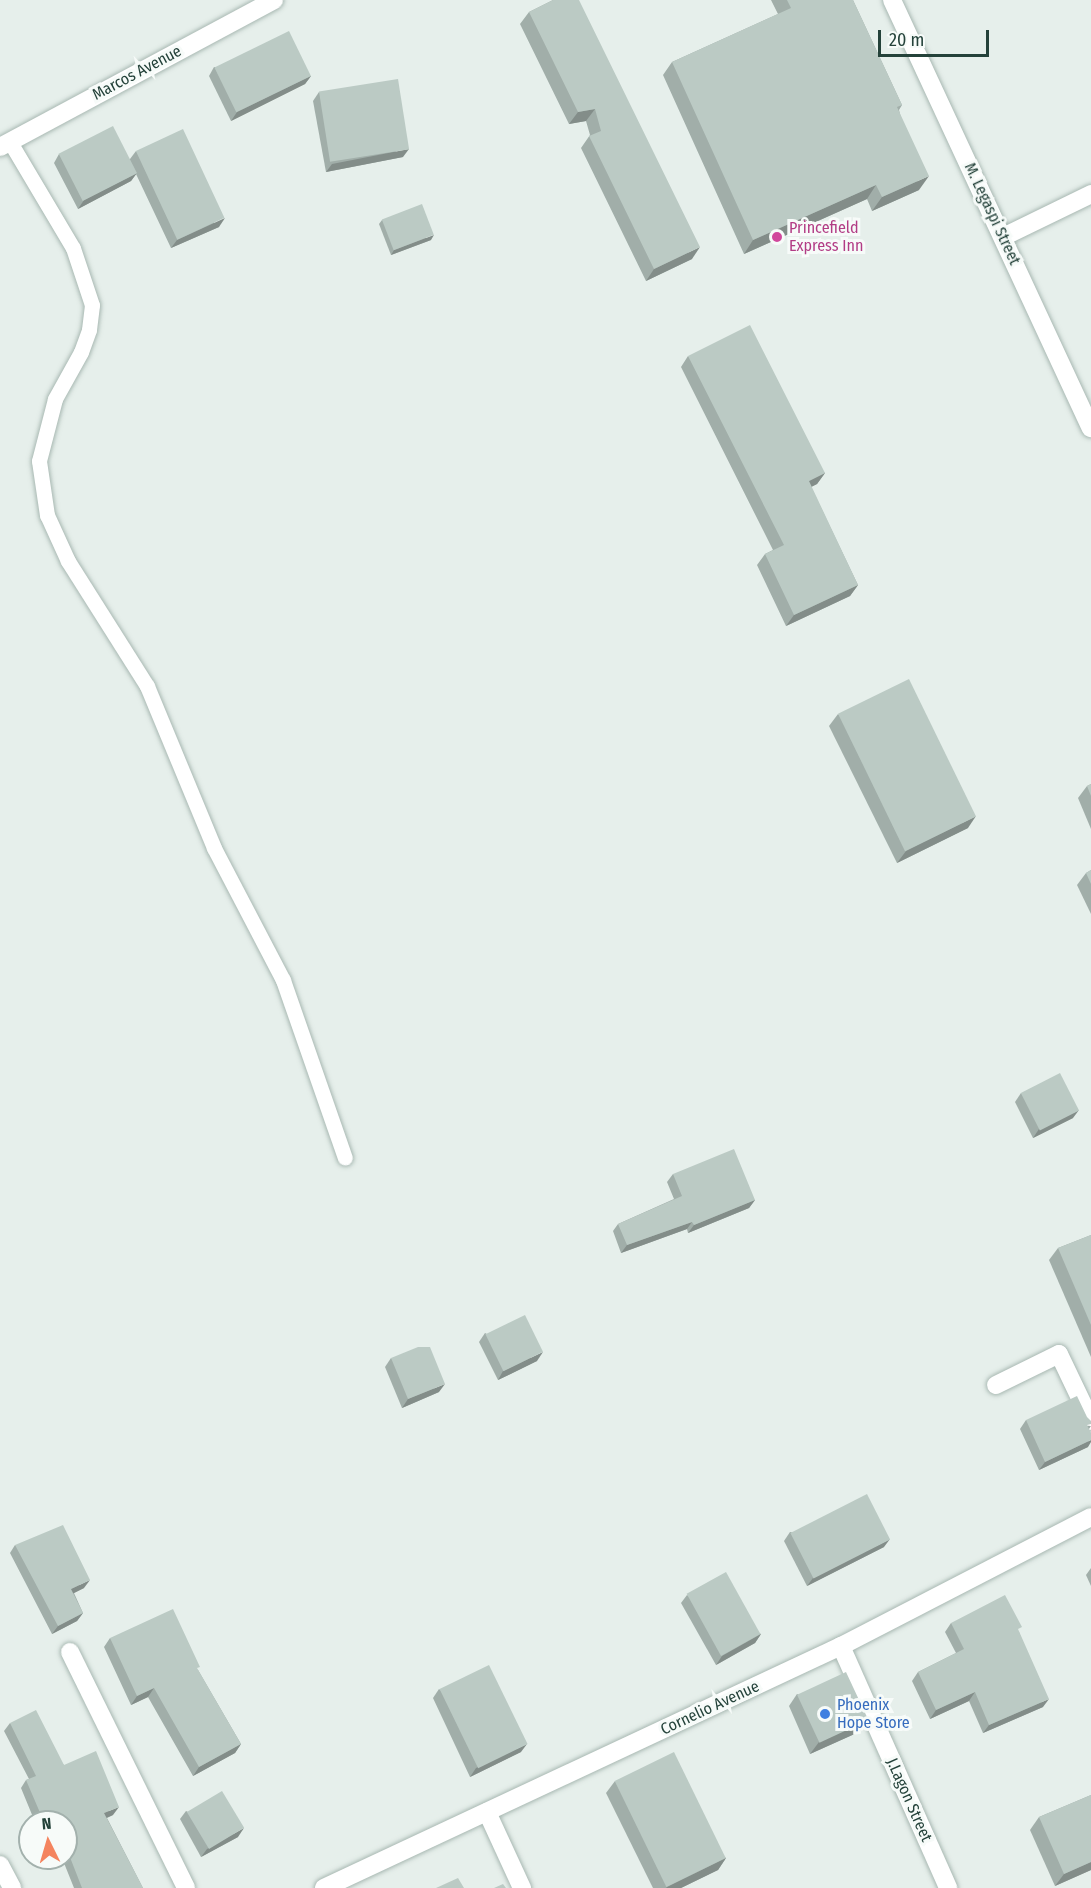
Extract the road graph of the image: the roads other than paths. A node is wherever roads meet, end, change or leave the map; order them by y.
1 (274, 0) edge
2 (892, 0) edge
3 (5, 144) edge
4 (1091, 194) edge
5 (1003, 237) junction
6 (1091, 428) edge
7 (345, 1158) dead end
8 (996, 1385) dead end
9 (1091, 1421) edge
10 (1091, 1517) edge
11 (841, 1646) junction
12 (70, 1652) dead end
13 (487, 1812) junction
14 (0, 1865) edge
15 (12, 1888) edge
16 (186, 1888) edge
17 (324, 1888) edge
18 (522, 1888) edge
19 (948, 1888) edge

1 - 3 street, Marcos Avenue
2 - 5 street, M. Legaspi Street
3 - 7 lane
4 - 5 street
5 - 6 street, M. Legaspi Street
8 - 9 street
10 - 11 street, Cornelio Avenue
11 - 13 street, Cornelio Avenue
11 - 19 street, J.Lagon Street
12 - 16 street
13 - 17 street, Cornelio Avenue
13 - 18 street
14 - 15 street

